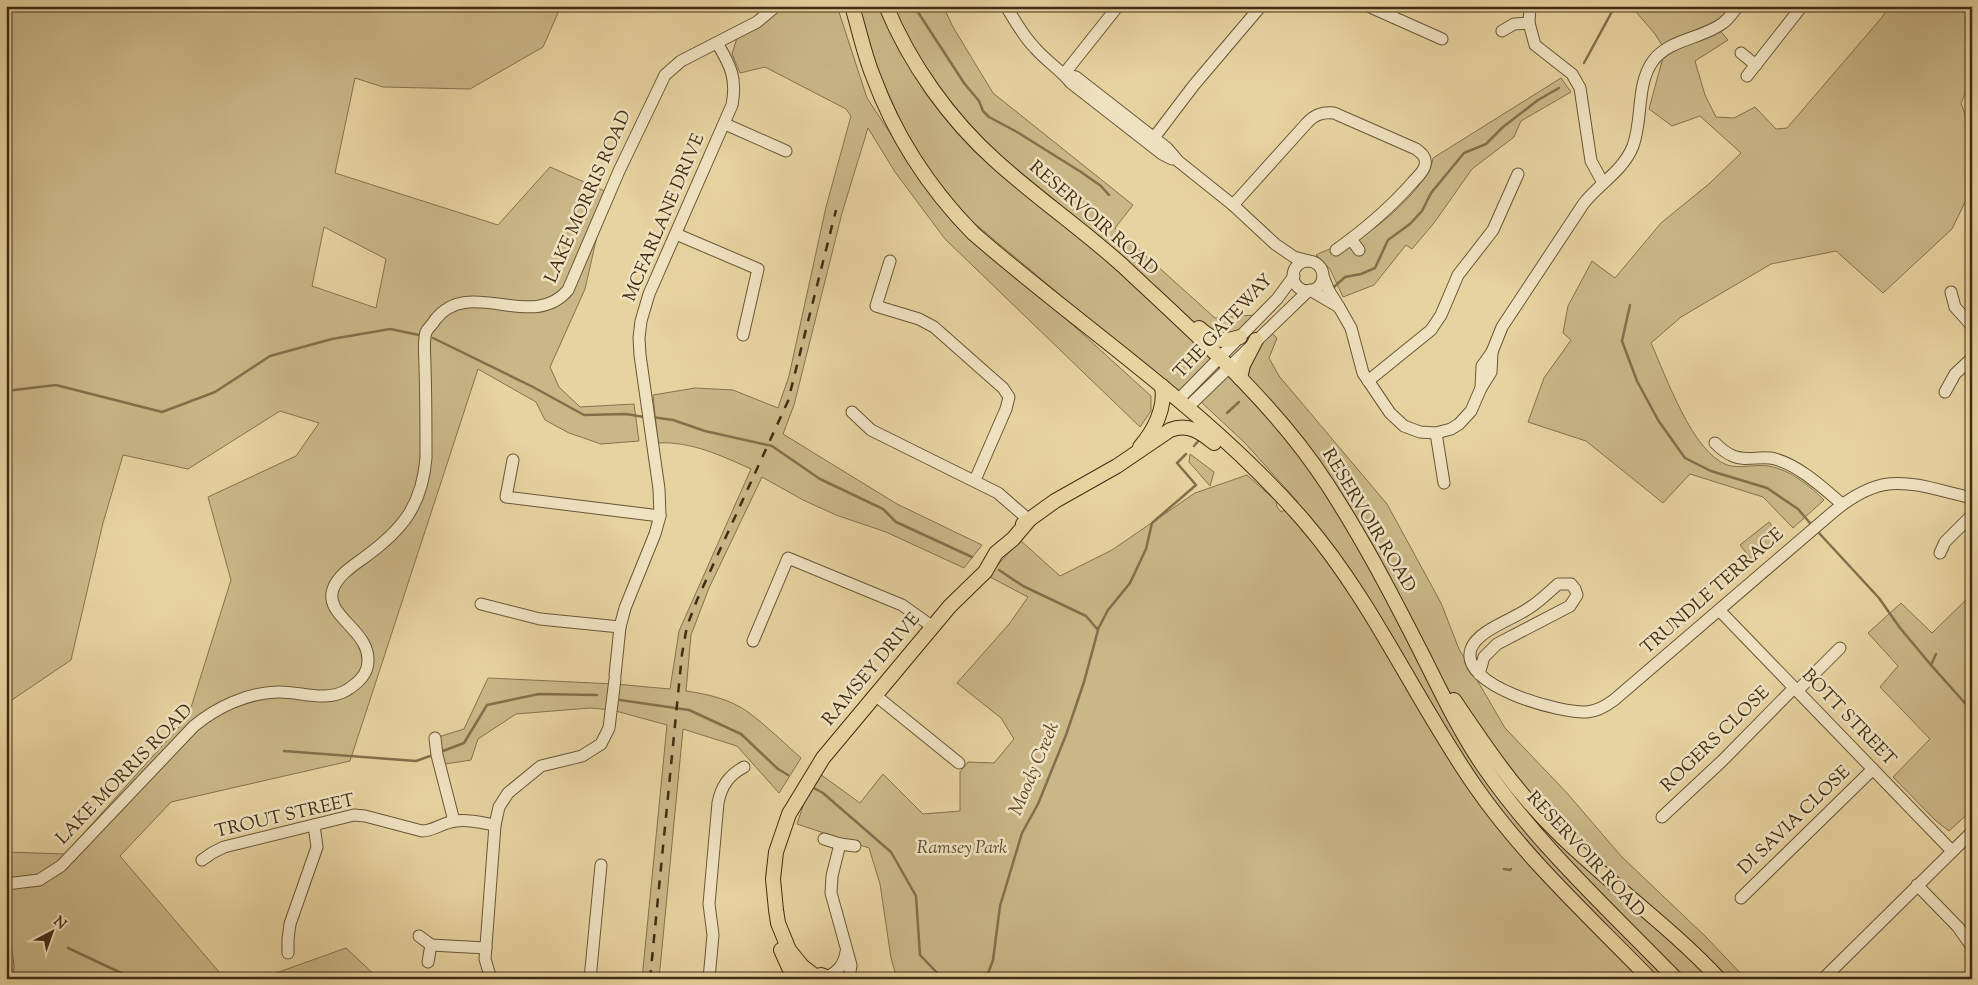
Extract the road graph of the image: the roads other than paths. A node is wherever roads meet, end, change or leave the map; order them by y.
1 (776, 6) edge
2 (843, 6) edge
3 (852, 6) edge
4 (886, 6) edge
5 (1006, 6) edge
6 (1118, 6) edge
7 (1261, 6) edge
8 (1368, 6) edge
9 (1530, 6) edge
10 (1738, 6) edge
11 (1802, 6) edge
12 (1530, 22) junction
13 (1502, 31) dead end
14 (1442, 39) dead end
15 (718, 43) junction
16 (1741, 53) dead end
17 (1756, 65) junction
18 (1064, 74) junction
19 (1747, 76) dead end
20 (725, 124) junction
21 (901, 138) junction
22 (1152, 141) junction
23 (786, 151) dead end
24 (1518, 174) dead end
25 (1603, 183) junction
26 (1233, 205) junction
27 (676, 234) junction
28 (1351, 239) junction
29 (1275, 244) junction
30 (1336, 250) dead end
31 (1359, 250) dead end
32 (890, 261) dead end
33 (1309, 261) junction
34 (1123, 266) junction
35 (1294, 275) junction
36 (1323, 276) junction
37 (1309, 290) junction
38 (1951, 292) dead end
39 (1338, 307) junction
40 (1972, 326) edge
41 (743, 335) dead end
42 (1240, 337) junction
43 (1256, 340) junction
44 (1972, 358) edge
45 (1224, 362) junction
46 (1240, 378) junction
47 (1368, 381) junction
48 (1162, 386) junction
49 (1945, 392) dead end
50 (1183, 404) junction
51 (852, 412) dead end
52 (1436, 433) junction
53 (1715, 443) dead end
54 (1129, 458) junction
55 (513, 460) dead end
56 (1264, 477) junction
57 (975, 480) junction
58 (1444, 482) dead end
59 (1972, 498) edge
60 (1842, 504) junction
61 (1972, 515) edge
62 (660, 516) junction
63 (1029, 520) junction
64 (1940, 553) dead end
65 (481, 604) dead end
66 (1719, 610) junction
67 (620, 627) junction
68 (933, 627) junction
69 (753, 641) dead end
70 (1415, 641) junction
71 (1840, 648) dead end
72 (1479, 674) junction
73 (1796, 689) junction
74 (874, 695) junction
75 (435, 738) dead end
76 (823, 758) junction
77 (959, 764) dead end
78 (744, 767) dead end
79 (1873, 769) junction
80 (1662, 817) dead end
81 (454, 821) junction
82 (314, 825) junction
83 (495, 825) junction
84 (1972, 832) edge
85 (824, 839) dead end
86 (840, 844) junction
87 (855, 846) dead end
88 (1952, 851) junction
89 (202, 860) dead end
90 (601, 865) dead end
91 (1551, 876) junction
92 (6, 884) edge
93 (1917, 885) junction
94 (1741, 898) dead end
95 (418, 936) dead end
96 (431, 945) junction
97 (1972, 947) edge
98 (486, 948) junction
99 (6, 951) edge
100 (846, 952) junction
101 (288, 953) dead end
102 (428, 962) dead end
103 (6, 973) edge
104 (1824, 976) edge
105 (820, 977) edge
106 (491, 979) edge
107 (590, 979) edge
108 (709, 979) edge
109 (794, 979) edge
110 (849, 979) edge
111 (1642, 979) edge
112 (1650, 979) edge
113 (1676, 979) edge
114 (1719, 979) edge

1 - 15 street, LAKE MORRIS ROAD
2 - 21 main road
3 - 21 main road
4 - 34 main road, RESERVOIR ROAD
5 - 18 street
6 - 18 street
7 - 22 street
8 - 14 street
9 - 12 street
10 - 25 street
11 - 17 street
12 - 13 street
12 - 25 street
15 - 20 street, MCFARLANE DRIVE
15 - 92 street, LAKE MORRIS ROAD
16 - 17 street
17 - 19 street
18 - 22 street
20 - 23 street
20 - 27 street, MCFARLANE DRIVE
21 - 48 main road
22 - 26 street
24 - 47 street
25 - 52 street
26 - 28 street
26 - 29 street
27 - 41 street
27 - 62 street, MCFARLANE DRIVE
28 - 30 street
28 - 31 street
29 - 33 street
29 - 35 street
32 - 57 street
33 - 35 street
33 - 36 street
34 - 42 main road
34 - 45 main road, RESERVOIR ROAD
35 - 37 street
35 - 42 street, THE GATEWAY
36 - 37 street
36 - 39 street
37 - 39 street
37 - 43 street, THE GATEWAY
38 - 40 street
39 - 47 street
42 - 45 street, THE GATEWAY
43 - 45 street, THE GATEWAY
43 - 46 main road
44 - 49 street
45 - 46 main road, RESERVOIR ROAD
45 - 50 street, THE GATEWAY
46 - 70 main road, RESERVOIR ROAD
47 - 52 street
48 - 50 main road
48 - 54 main road, RAMSEY DRIVE
50 - 56 main road
51 - 57 street
52 - 58 street
53 - 60 street
54 - 56 main road, RAMSEY DRIVE
54 - 63 main road, RAMSEY DRIVE
55 - 62 street
56 - 91 main road
57 - 63 street
59 - 60 street, TRUNDLE TERRACE
60 - 66 street, TRUNDLE TERRACE
61 - 64 street
62 - 67 street, MCFARLANE DRIVE
63 - 68 main road, RAMSEY DRIVE
65 - 67 street
66 - 72 street, TRUNDLE TERRACE
66 - 73 street, BOTT STREET
67 - 83 street, MCFARLANE DRIVE
68 - 69 street
68 - 74 main road, RAMSEY DRIVE
70 - 113 main road, RESERVOIR ROAD
70 - 114 main road
71 - 73 street, ROGERS CLOSE
72 - 72 street
73 - 79 street, BOTT STREET
73 - 80 street, ROGERS CLOSE
74 - 76 main road, RAMSEY DRIVE
74 - 77 street
75 - 81 street
76 - 105 main road, RAMSEY DRIVE
76 - 109 main road, RAMSEY DRIVE
78 - 108 street
79 - 88 street, BOTT STREET
79 - 94 street, DI SAVIA CLOSE
81 - 82 street, TROUT STREET
81 - 83 street, TROUT STREET
82 - 89 street, TROUT STREET
82 - 101 street
83 - 98 street, MCFARLANE DRIVE
84 - 88 street
85 - 86 street
86 - 87 street
86 - 100 street
88 - 93 street
90 - 107 street
91 - 111 main road
91 - 112 main road
93 - 97 street
93 - 104 street
95 - 96 street
96 - 98 street
96 - 102 street
98 - 106 street, MCFARLANE DRIVE
99 - 103 street
100 - 105 street
100 - 110 street

